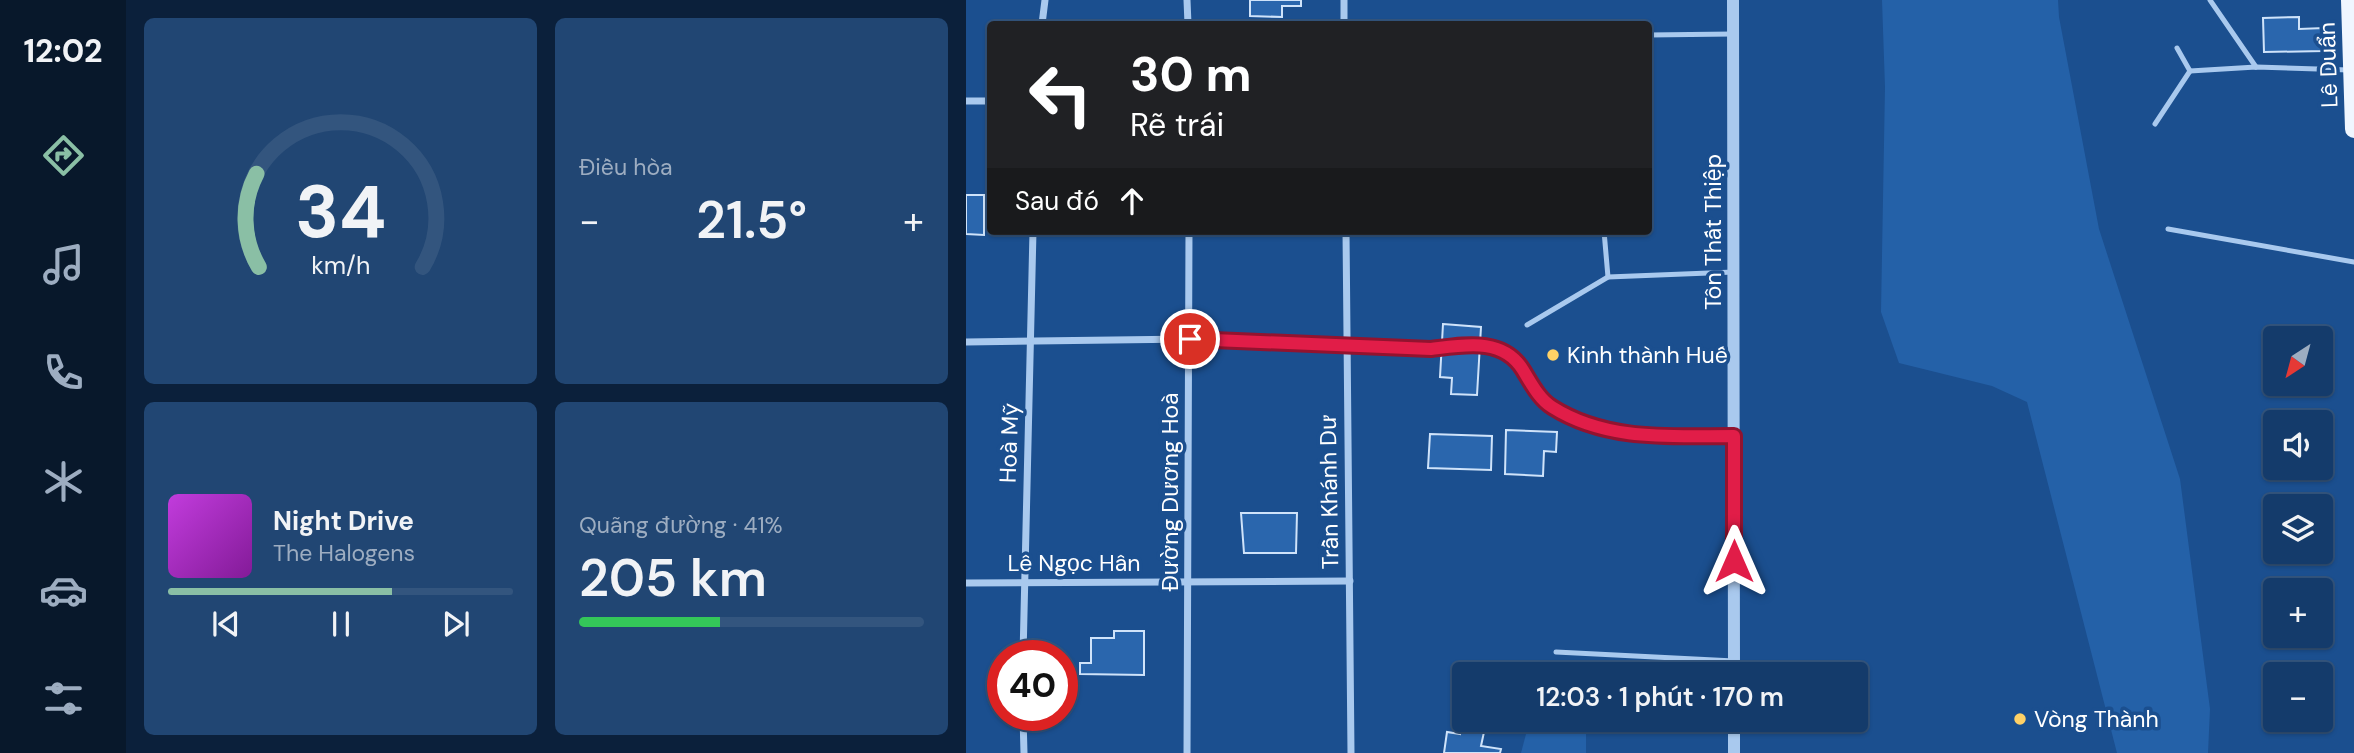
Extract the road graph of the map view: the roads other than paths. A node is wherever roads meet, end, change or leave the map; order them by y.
1 (1045, 0) edge
2 (1187, 0) edge
3 (1344, 0) edge
4 (1733, 0) edge
5 (2210, 0) edge
6 (2350, 0) edge
7 (1042, 21) edge
8 (1188, 21) edge
9 (1344, 21) edge
10 (1734, 34) junction
11 (1652, 35) edge
12 (2177, 48) dead end
13 (2256, 67) junction
14 (2352, 70) edge
15 (2190, 71) junction
16 (966, 101) edge
17 (987, 101) edge
18 (2155, 124) dead end
19 (2354, 129) edge
20 (2168, 229) dead end
21 (1033, 235) edge
22 (1189, 235) edge
23 (1346, 235) edge
24 (1604, 235) edge
25 (2354, 262) edge
26 (1734, 272) junction
27 (1608, 277) junction
28 (1527, 325) dead end
29 (1190, 339) junction
30 (1033, 340) junction
31 (966, 342) edge
32 (1347, 343) junction
33 (1734, 436) junction
34 (1350, 581) junction
35 (1022, 582) junction
36 (1188, 582) junction
37 (966, 583) edge
38 (1023, 640) edge
39 (1556, 652) dead end
40 (1675, 662) edge
41 (1734, 662) edge
42 (1024, 731) edge
43 (1734, 732) edge
44 (1024, 753) edge
45 (1188, 753) edge
46 (1351, 753) edge
47 (1734, 753) edge

1 - 7 street
2 - 8 street
3 - 9 street
4 - 10 street, Tôn Thất Thiệp
5 - 13 lane
6 - 14 main road, Lê Duẩn
10 - 11 lane
10 - 26 street, Tôn Thất Thiệp
12 - 15 lane
13 - 14 lane
13 - 15 lane
14 - 19 main road, Lê Duẩn
15 - 18 lane
16 - 17 street
20 - 25 lane
21 - 30 street, Hoà Mỹ
22 - 29 street, Đường Dương Hoà
23 - 32 street, Trần Khánh Dư
24 - 27 lane
26 - 27 lane
26 - 33 street, Tôn Thất Thiệp
27 - 28 lane
29 - 30 street
29 - 32 street
29 - 36 street, Đường Dương Hoà
30 - 31 street
30 - 35 street, Hoà Mỹ
32 - 33 lane
32 - 34 street, Trần Khánh Dư
33 - 41 street, Tôn Thất Thiệp
34 - 36 street, Lê Ngọc Hân
34 - 46 street, Trần Khánh Dư
35 - 36 street, Lê Ngọc Hân
35 - 37 street, Lê Ngọc Hân
35 - 38 street, Hoà Mỹ
36 - 45 street, Đường Dương Hoà
39 - 40 lane
42 - 44 street
43 - 47 street

